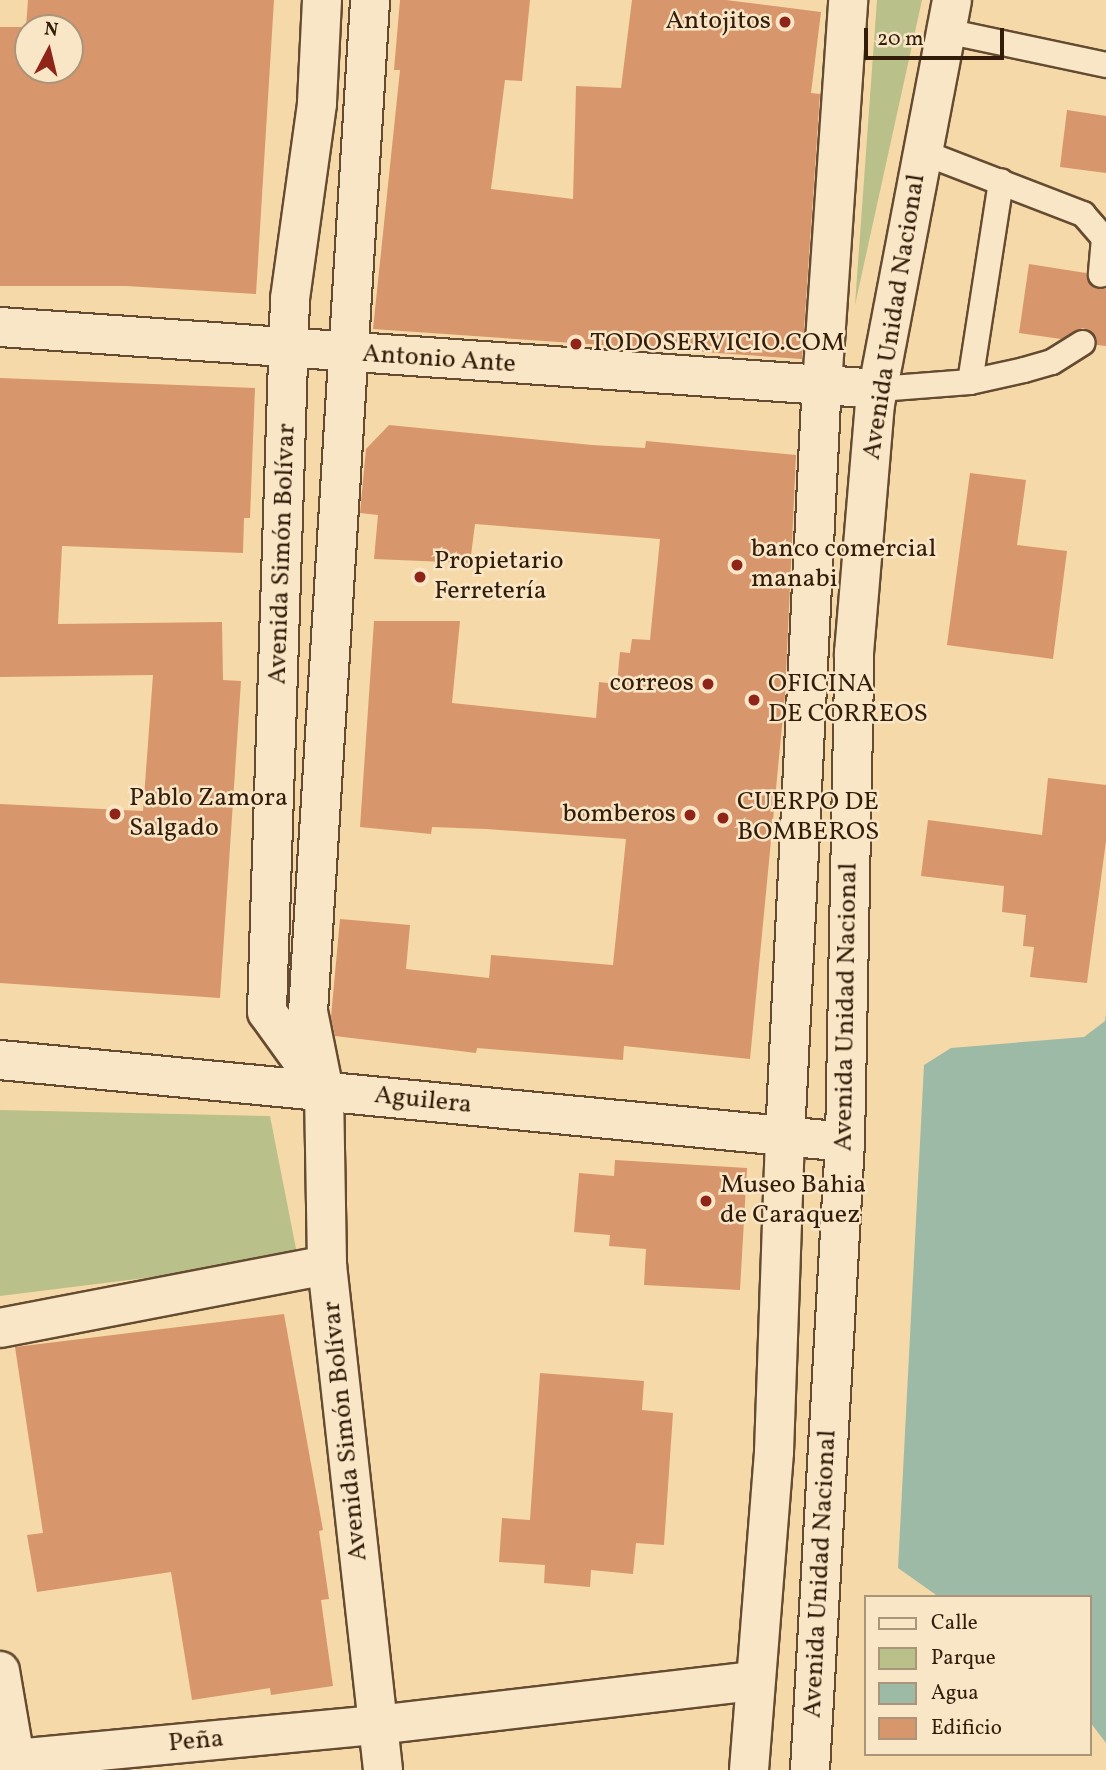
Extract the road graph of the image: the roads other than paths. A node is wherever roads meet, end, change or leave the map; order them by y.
1 (322, 0) edge
2 (370, 0) edge
3 (848, 0) edge
4 (949, 15) edge
5 (1106, 65) edge
6 (922, 152) junction
7 (1002, 181) junction
8 (1101, 275) dead end
9 (0, 327) edge
10 (1083, 343) dead end
11 (291, 348) junction
12 (351, 354) junction
13 (970, 382) junction
14 (822, 384) junction
15 (879, 389) junction
16 (0, 1060) edge
17 (324, 1091) junction
18 (785, 1137) junction
19 (845, 1142) junction
20 (327, 1265) junction
21 (0, 1328) edge
22 (0, 1671) edge
23 (754, 1681) junction
24 (378, 1725) junction
25 (16, 1765) edge
26 (383, 1770) edge
27 (749, 1770) edge
28 (810, 1770) edge

1 - 11 street, Avenida Simón Bolívar
2 - 12 street, Avenida Simón Bolívar
3 - 14 street
4 - 5 lane
4 - 6 street, Avenida Unidad Nacional
6 - 7 lane
6 - 15 street, Avenida Unidad Nacional
7 - 8 lane
7 - 13 lane
9 - 11 street, Antonio Ante
10 - 13 lane
11 - 12 street, Antonio Ante
11 - 17 street, Avenida Simón Bolívar
12 - 14 street, Antonio Ante
12 - 17 street, Avenida Simón Bolívar
13 - 15 lane
14 - 15 street, Antonio Ante
14 - 18 street
15 - 19 street, Avenida Unidad Nacional
16 - 17 street, Aguilera
17 - 18 street, Aguilera
17 - 20 street, Avenida Simón Bolívar
18 - 19 street, Aguilera
18 - 23 street
19 - 28 street, Avenida Unidad Nacional
20 - 21 street
20 - 24 street, Avenida Simón Bolívar
22 - 25 street
23 - 24 street, Peña
23 - 27 street
24 - 25 street, Peña
24 - 26 street, Avenida Simón Bolívar

